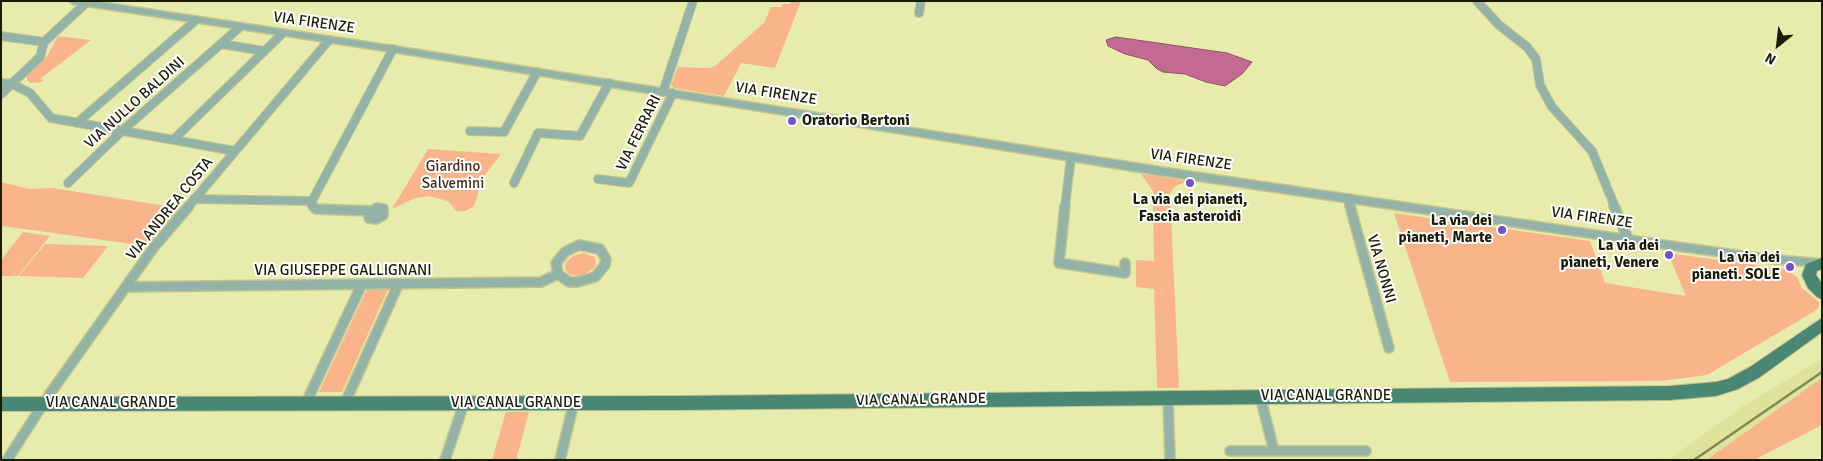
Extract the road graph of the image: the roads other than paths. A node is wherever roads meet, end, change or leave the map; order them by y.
1 (72, 1) edge
2 (693, 1) edge
3 (922, 1) edge
4 (1477, 1) edge
5 (86, 3) junction
6 (919, 13) dead end
7 (196, 20) junction
8 (240, 27) junction
9 (282, 34) junction
10 (1, 36) edge
11 (329, 40) junction
12 (44, 42) junction
13 (221, 44) junction
14 (392, 49) junction
15 (264, 51) junction
16 (537, 72) junction
17 (1, 83) edge
18 (609, 83) junction
19 (12, 84) junction
20 (668, 92) junction
21 (1, 94) edge
22 (77, 123) junction
23 (123, 130) junction
24 (470, 131) dead end
25 (173, 140) junction
26 (235, 151) junction
27 (1071, 157) junction
28 (598, 179) dead end
29 (514, 182) dead end
30 (68, 183) dead end
31 (1348, 198) junction
32 (194, 199) junction
33 (312, 201) junction
34 (371, 211) dead end
35 (1628, 239) junction
36 (1770, 259) junction
37 (1821, 263) edge
38 (1125, 272) dead end
39 (558, 274) junction
40 (1809, 275) junction
41 (362, 284) junction
42 (398, 285) junction
43 (126, 286) junction
44 (1822, 293) edge
45 (1822, 324) edge
46 (1389, 348) dead end
47 (1260, 396) junction
48 (1168, 397) junction
49 (574, 402) junction
50 (43, 403) junction
51 (306, 403) junction
52 (345, 403) junction
53 (464, 403) junction
54 (1, 404) edge
55 (1230, 451) dead end
56 (1274, 451) junction
57 (1366, 451) dead end
58 (7, 460) edge
59 (445, 460) edge
60 (560, 460) edge
61 (1170, 460) edge

1 - 5 street, VIA FIRENZE
2 - 20 street
3 - 6 street
4 - 35 street
5 - 7 street, VIA FIRENZE
5 - 12 street
7 - 8 street, VIA FIRENZE
7 - 22 street
8 - 9 street, VIA FIRENZE
8 - 13 street, VIA NULLO BALDINI
9 - 11 street, VIA FIRENZE
9 - 15 street
10 - 12 street
11 - 14 street, VIA FIRENZE
11 - 26 street, VIA ANDREA COSTA
12 - 19 street
13 - 15 street
13 - 23 street, VIA NULLO BALDINI
14 - 16 street, VIA FIRENZE
14 - 33 street
15 - 25 street
16 - 18 street, VIA FIRENZE
16 - 24 street
17 - 19 street
18 - 20 street, VIA FIRENZE
18 - 29 street
19 - 21 street
19 - 22 street
20 - 27 street, VIA FIRENZE
20 - 28 street, VIA FERRARI
22 - 23 street
23 - 25 street
23 - 30 street, VIA NULLO BALDINI
25 - 26 street
26 - 32 street, VIA ANDREA COSTA
27 - 31 street, VIA FIRENZE
27 - 38 street
31 - 35 street, VIA FIRENZE
31 - 46 street, VIA NONNI
32 - 33 street
32 - 43 street, VIA ANDREA COSTA
33 - 34 street
35 - 36 street, VIA FIRENZE
36 - 37 street, VIA FIRENZE
36 - 40 street, VIA FIRENZE
37 - 40 main road
39 - 39 street
39 - 42 street, VIA GIUSEPPE GALLIGNANI
40 - 44 main road
41 - 42 street, VIA GIUSEPPE GALLIGNANI
41 - 43 street, VIA GIUSEPPE GALLIGNANI
41 - 51 street
42 - 52 street
43 - 50 street, VIA ANDREA COSTA
45 - 47 main road, VIA CANAL GRANDE
47 - 48 main road, VIA CANAL GRANDE
47 - 56 street
48 - 49 main road, VIA CANAL GRANDE
48 - 61 street
49 - 53 main road, VIA CANAL GRANDE
49 - 60 street
50 - 51 main road, VIA CANAL GRANDE
50 - 54 main road, VIA CANAL GRANDE
50 - 58 street
51 - 52 main road, VIA CANAL GRANDE
52 - 53 main road, VIA CANAL GRANDE
53 - 59 street
55 - 56 street
56 - 57 street

